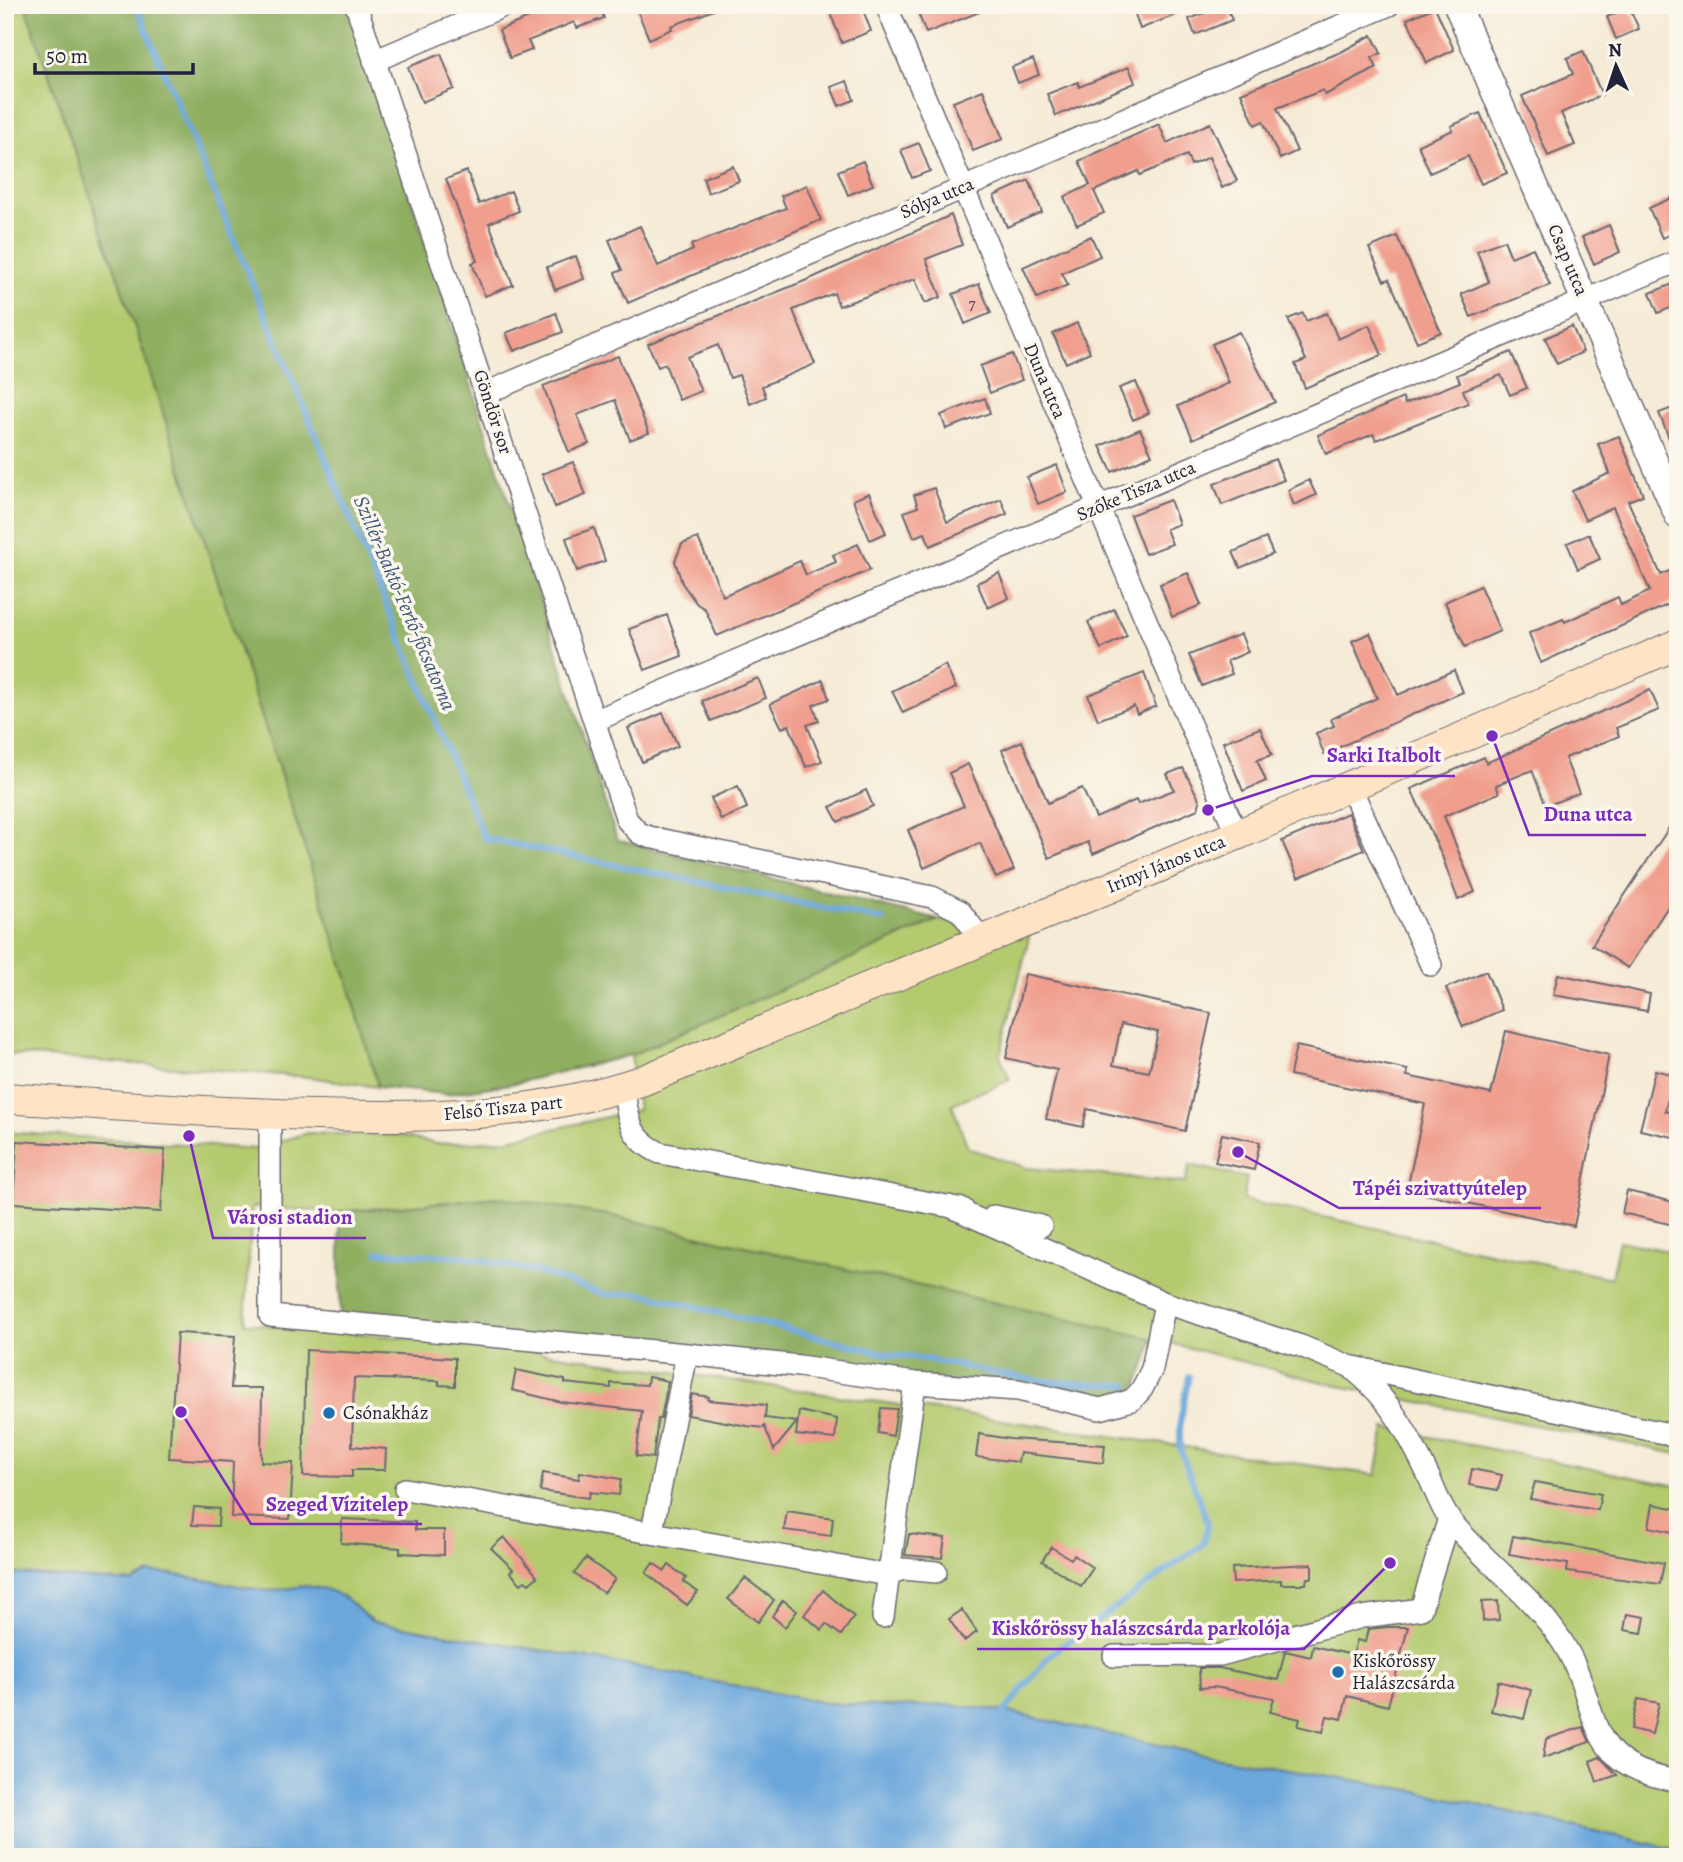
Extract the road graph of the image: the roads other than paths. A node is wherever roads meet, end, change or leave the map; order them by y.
1 (356, 5) edge
2 (506, 5) edge
3 (886, 5) edge
4 (1389, 5) edge
5 (1457, 5) edge
6 (374, 61) junction
7 (964, 186) junction
8 (1678, 261) edge
9 (1585, 300) junction
10 (486, 393) junction
11 (1097, 507) junction
12 (1678, 516) edge
13 (1678, 644) edge
14 (594, 721) junction
15 (1350, 786) junction
16 (1237, 835) junction
17 (977, 942) junction
18 (1431, 965) dead end
19 (622, 1087) junction
20 (5, 1098) edge
21 (270, 1114) junction
22 (949, 1206) junction
23 (1041, 1226) dead end
24 (1165, 1303) junction
25 (687, 1353) junction
26 (1349, 1367) junction
27 (915, 1383) junction
28 (1678, 1436) edge
29 (405, 1489) dead end
30 (1449, 1518) junction
31 (652, 1531) junction
32 (936, 1572) dead end
33 (887, 1575) junction
34 (883, 1617) dead end
35 (1114, 1656) dead end
36 (1678, 1782) edge

1 - 6 street, Göndör sor
2 - 6 street
3 - 7 street, Duna utca
4 - 7 street, Sólya utca
5 - 9 street, Csap utca
6 - 10 street, Göndör sor
7 - 10 street, Sólya utca
7 - 11 street, Duna utca
8 - 9 street, Szőke Tisza utca
9 - 11 street, Szőke Tisza utca
9 - 12 street, Csap utca
10 - 14 street, Göndör sor
11 - 14 street, Szőke Tisza utca
11 - 16 street, Duna utca
13 - 15 main road, Irinyi János utca
14 - 17 street, Göndör sor
15 - 16 main road, Irinyi János utca
15 - 18 street
16 - 17 main road, Irinyi János utca
17 - 19 main road, Felső Tisza part
19 - 21 main road, Felső Tisza part
19 - 22 street
20 - 21 main road, Felső Tisza part
21 - 25 street
22 - 23 street
22 - 24 street
24 - 26 street
24 - 27 street
25 - 27 street
25 - 31 street
26 - 28 street
26 - 30 street
27 - 33 street
29 - 31 street
30 - 35 street
30 - 36 street
31 - 33 street
32 - 33 street
33 - 34 street

